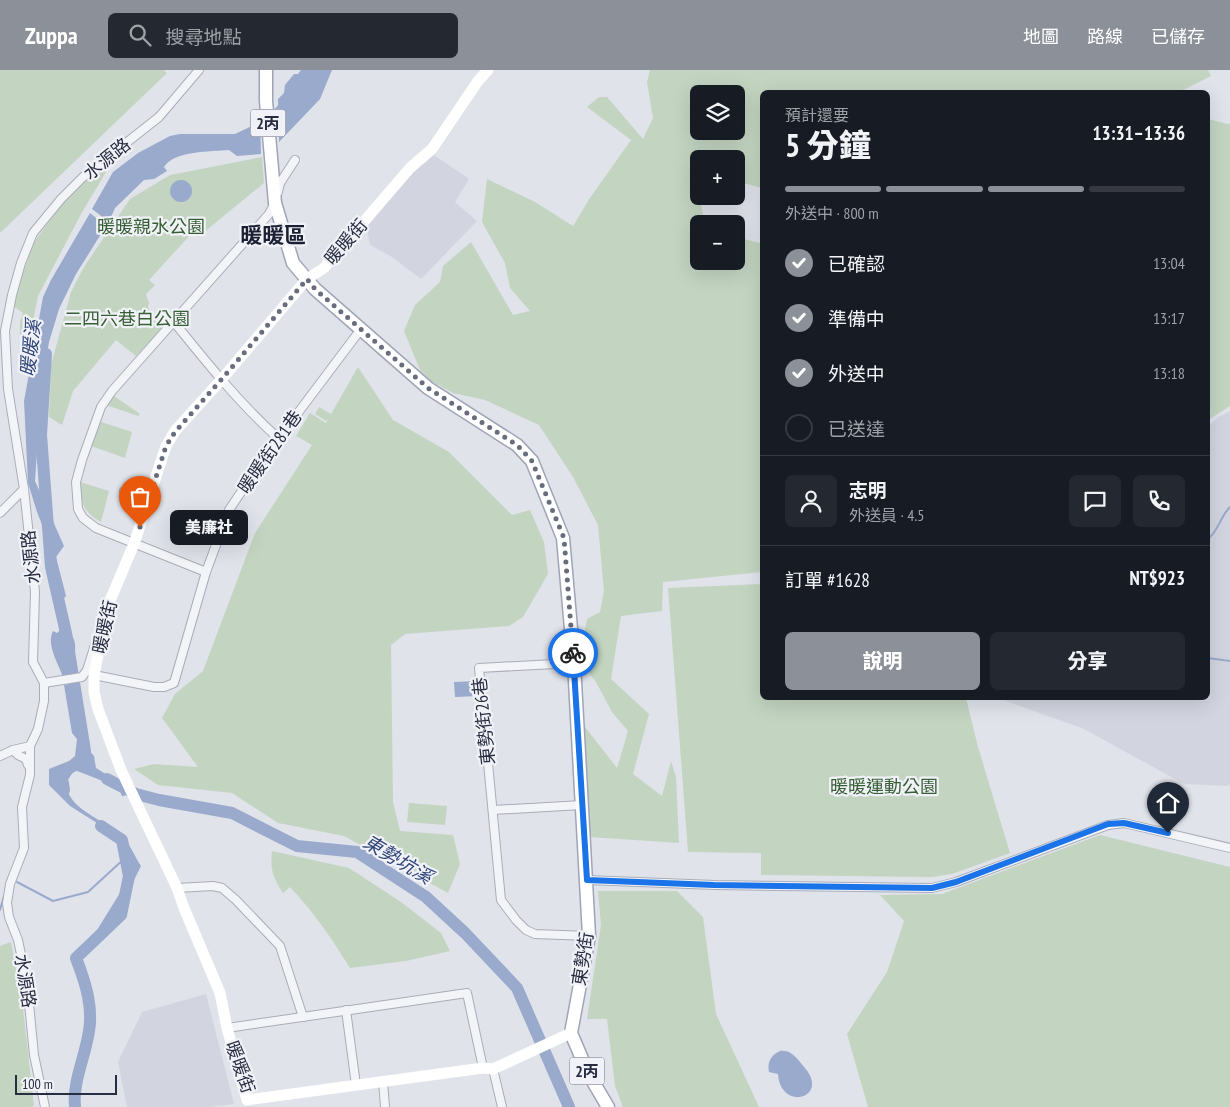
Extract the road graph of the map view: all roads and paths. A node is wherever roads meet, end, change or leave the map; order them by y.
1 (198, 70) edge
2 (266, 70) edge
3 (488, 70) edge
4 (295, 160) dead end
5 (275, 203) junction
6 (307, 279) junction
7 (174, 322) junction
8 (361, 329) junction
9 (221, 380) junction
10 (279, 439) junction
11 (24, 489) junction
12 (124, 490) dead end
13 (148, 497) junction
14 (0, 513) edge
15 (134, 544) junction
16 (206, 572) junction
17 (574, 663) junction
18 (88, 676) junction
19 (44, 684) junction
20 (30, 746) junction
21 (13, 750) junction
22 (0, 756) edge
23 (30, 775) junction
24 (582, 805) junction
25 (493, 810) junction
26 (1230, 848) edge
27 (587, 880) junction
28 (177, 888) junction
29 (590, 936) junction
30 (346, 1010) junction
31 (303, 1017) junction
32 (227, 1028) junction
33 (566, 1035) junction
34 (488, 1069) junction
35 (383, 1081) junction
36 (356, 1085) junction
37 (248, 1104) edge
38 (45, 1107) edge
39 (385, 1107) edge
40 (502, 1107) edge
41 (608, 1107) edge

1 - 11 street, 水源路
2 - 5 main road, 東勢街 / 2丙
3 - 6 street, 暖暖街
4 - 5 street
5 - 6 main road, 東勢街 / 2丙
5 - 7 street
6 - 8 main road, 東勢街 / 2丙
6 - 9 street, 暖暖街
7 - 9 street
7 - 15 street
8 - 10 street, 暖暖街281巷
8 - 17 main road, 東勢街 / 2丙
9 - 10 street
9 - 13 street, 暖暖街
10 - 16 street, 暖暖街281巷
11 - 14 street
11 - 19 street, 水源路
12 - 13 street
13 - 15 street, 暖暖街
15 - 16 street
15 - 18 street, 暖暖街
16 - 18 street, 暖暖街281巷
17 - 24 main road, 東勢街 / 2丙
17 - 25 street, 東勢街26巷
18 - 19 street
18 - 28 street, 暖暖街
19 - 20 street, 水源路
20 - 21 street
20 - 23 street, 水源路
21 - 22 street
21 - 23 street
23 - 38 street, 水源路
24 - 25 street
24 - 27 main road, 東勢街 / 2丙
25 - 29 street, 東勢街26巷
26 - 27 street
27 - 29 main road, 東勢街 / 2丙
28 - 31 street
28 - 32 street, 暖暖街
29 - 33 main road, 東勢街 / 2丙
30 - 31 street
30 - 34 street
30 - 36 street
31 - 32 street
32 - 37 street, 暖暖街
33 - 34 street, 暖暖街
33 - 41 main road, 2丙
34 - 35 street, 暖暖街
34 - 40 street
35 - 36 street, 暖暖街
35 - 39 street
36 - 37 street, 暖暖街

